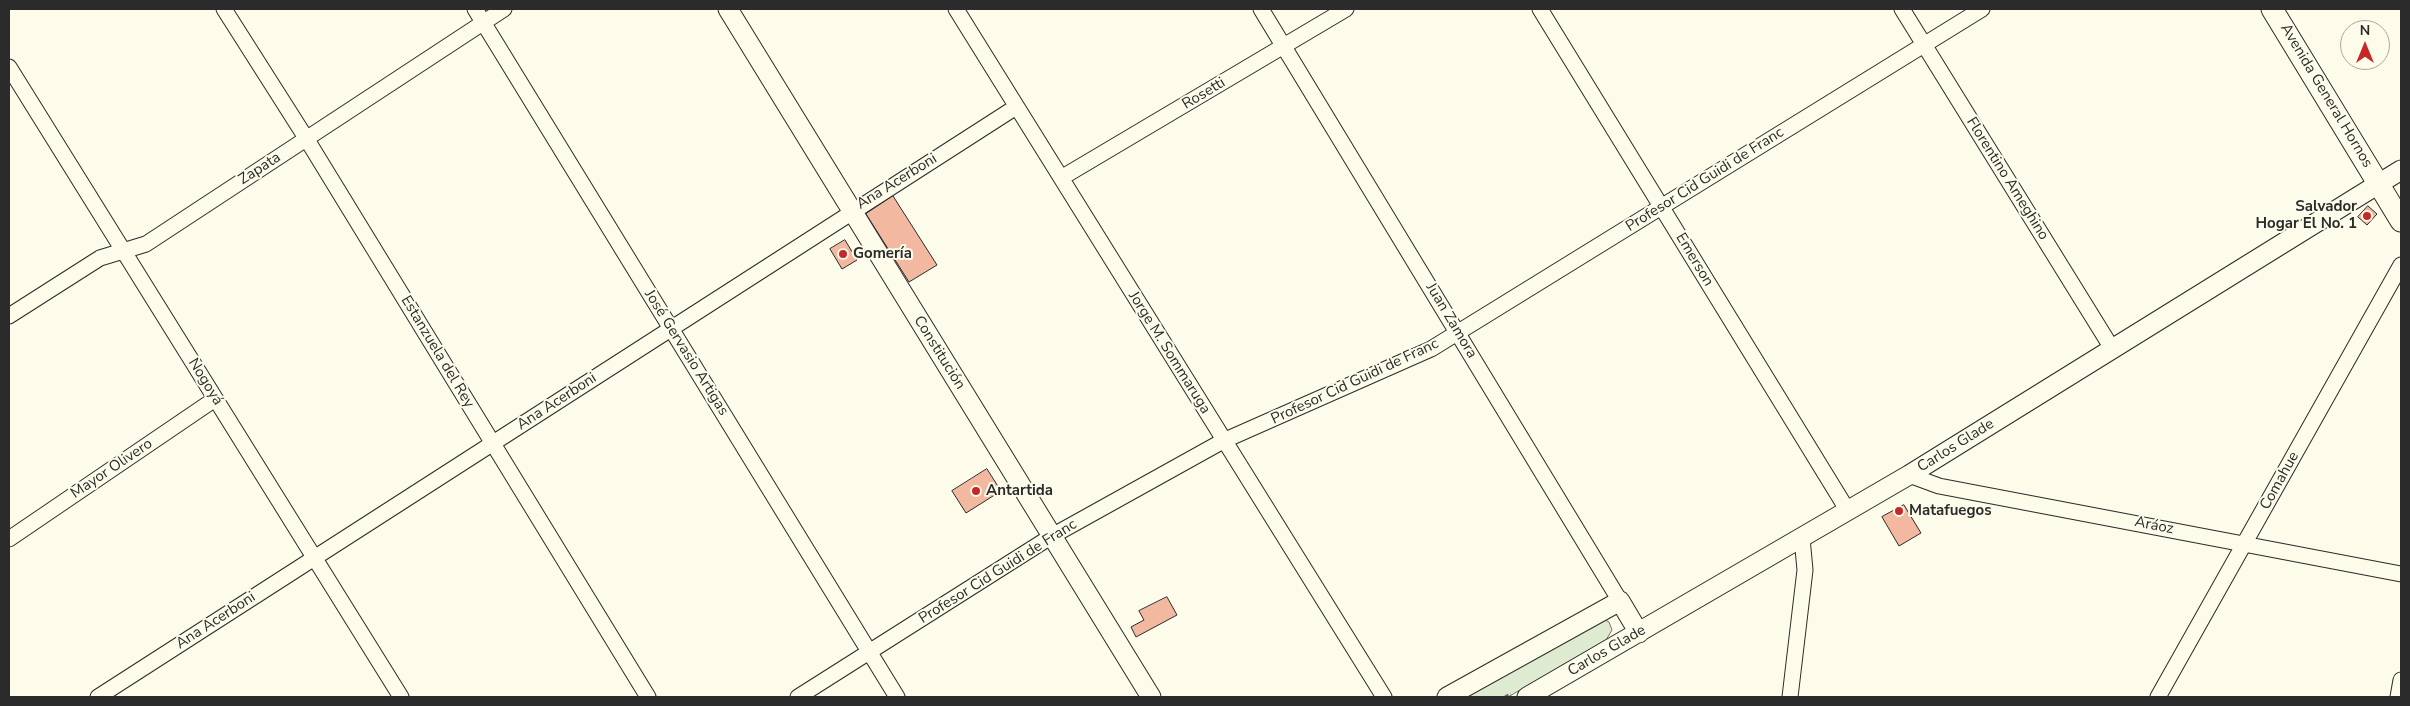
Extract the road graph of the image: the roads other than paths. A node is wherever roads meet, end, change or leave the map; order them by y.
1 (224, 9) edge
2 (475, 9) edge
3 (504, 9) edge
4 (728, 9) edge
5 (956, 9) edge
6 (1261, 9) edge
7 (1346, 9) edge
8 (1540, 9) edge
9 (1902, 9) edge
10 (1982, 9) edge
11 (2272, 9) edge
12 (483, 22) junction
13 (1924, 44) junction
14 (1284, 47) junction
15 (9, 67) edge
16 (14, 87) edge
17 (1016, 107) junction
18 (306, 138) junction
19 (2401, 170) edge
20 (1061, 178) junction
21 (2379, 184) junction
22 (1662, 207) junction
23 (852, 211) junction
24 (2401, 221) edge
25 (125, 251) junction
26 (2401, 265) edge
27 (9, 316) edge
28 (671, 329) junction
29 (1458, 333) junction
30 (2113, 350) junction
31 (215, 399) junction
32 (1223, 441) junction
33 (492, 444) junction
34 (1909, 475) junction
35 (1848, 511) junction
36 (1052, 536) junction
37 (1802, 538) junction
38 (9, 539) edge
39 (2245, 543) junction
40 (315, 557) junction
41 (2401, 574) edge
42 (1620, 601) junction
43 (1639, 633) junction
44 (870, 653) junction
45 (2401, 680) edge
46 (98, 697) edge
47 (401, 697) edge
48 (648, 697) edge
49 (798, 697) edge
50 (897, 697) edge
51 (1151, 697) edge
52 (1384, 697) edge
53 (1447, 697) edge
54 (1527, 697) edge
55 (1790, 697) edge
56 (2158, 697) edge
57 (2398, 697) edge

1 - 18 street, Estanzuela del Rey
2 - 12 street, José Gervasio Artigas
3 - 12 street, Zapata
4 - 23 street, Constitución
5 - 17 street, Jorge M. Sommaruga
6 - 14 street, Juan Zamora
7 - 14 street, Rosetti
8 - 22 street, Emerson
9 - 13 street, Florentino Ameghino
10 - 13 street, Profesor Cid Guidi de Franc
11 - 21 main road, Avenida General Hornos
12 - 18 street, Zapata
12 - 28 street, José Gervasio Artigas
13 - 22 street, Profesor Cid Guidi de Franc
13 - 30 street, Florentino Ameghino
14 - 20 street, Rosetti
14 - 29 street, Juan Zamora
15 - 16 street, Nogoyá
16 - 25 street, Nogoyá
17 - 20 street, Jorge M. Sommaruga
17 - 23 street, Ana Acerboni
18 - 25 street, Zapata
18 - 33 street, Estanzuela del Rey
19 - 21 street, Carlos Glade
20 - 32 street, Jorge M. Sommaruga
21 - 24 main road, Avenida General Hornos
21 - 30 street, Carlos Glade
22 - 29 street, Profesor Cid Guidi de Franc
22 - 35 street, Emerson
23 - 28 street, Ana Acerboni
23 - 36 street, Constitución
25 - 27 street, Zapata
25 - 31 street, Nogoyá
26 - 39 street, Comahue
28 - 33 street, Ana Acerboni
28 - 44 street, José Gervasio Artigas
29 - 32 street, Profesor Cid Guidi de Franc
29 - 42 street, Juan Zamora
30 - 34 street, Carlos Glade
31 - 38 street, Mayor Olivero
31 - 40 street, Nogoyá
32 - 36 street, Profesor Cid Guidi de Franc
32 - 52 street, Jorge M. Sommaruga
33 - 40 street, Ana Acerboni
33 - 48 street, Estanzuela del Rey
34 - 35 street, Carlos Glade
34 - 39 street, Aráoz
35 - 37 street, Carlos Glade
36 - 44 street, Profesor Cid Guidi de Franc
36 - 51 street, Constitución
37 - 43 street, Carlos Glade
37 - 55 street
39 - 41 street, Aráoz
39 - 56 street, Comahue
40 - 46 street, Ana Acerboni
40 - 47 street, Nogoyá
42 - 43 street, Juan Zamora
42 - 53 street
43 - 54 street, Carlos Glade
44 - 49 street, Profesor Cid Guidi de Franc
44 - 50 street, José Gervasio Artigas
45 - 57 street

